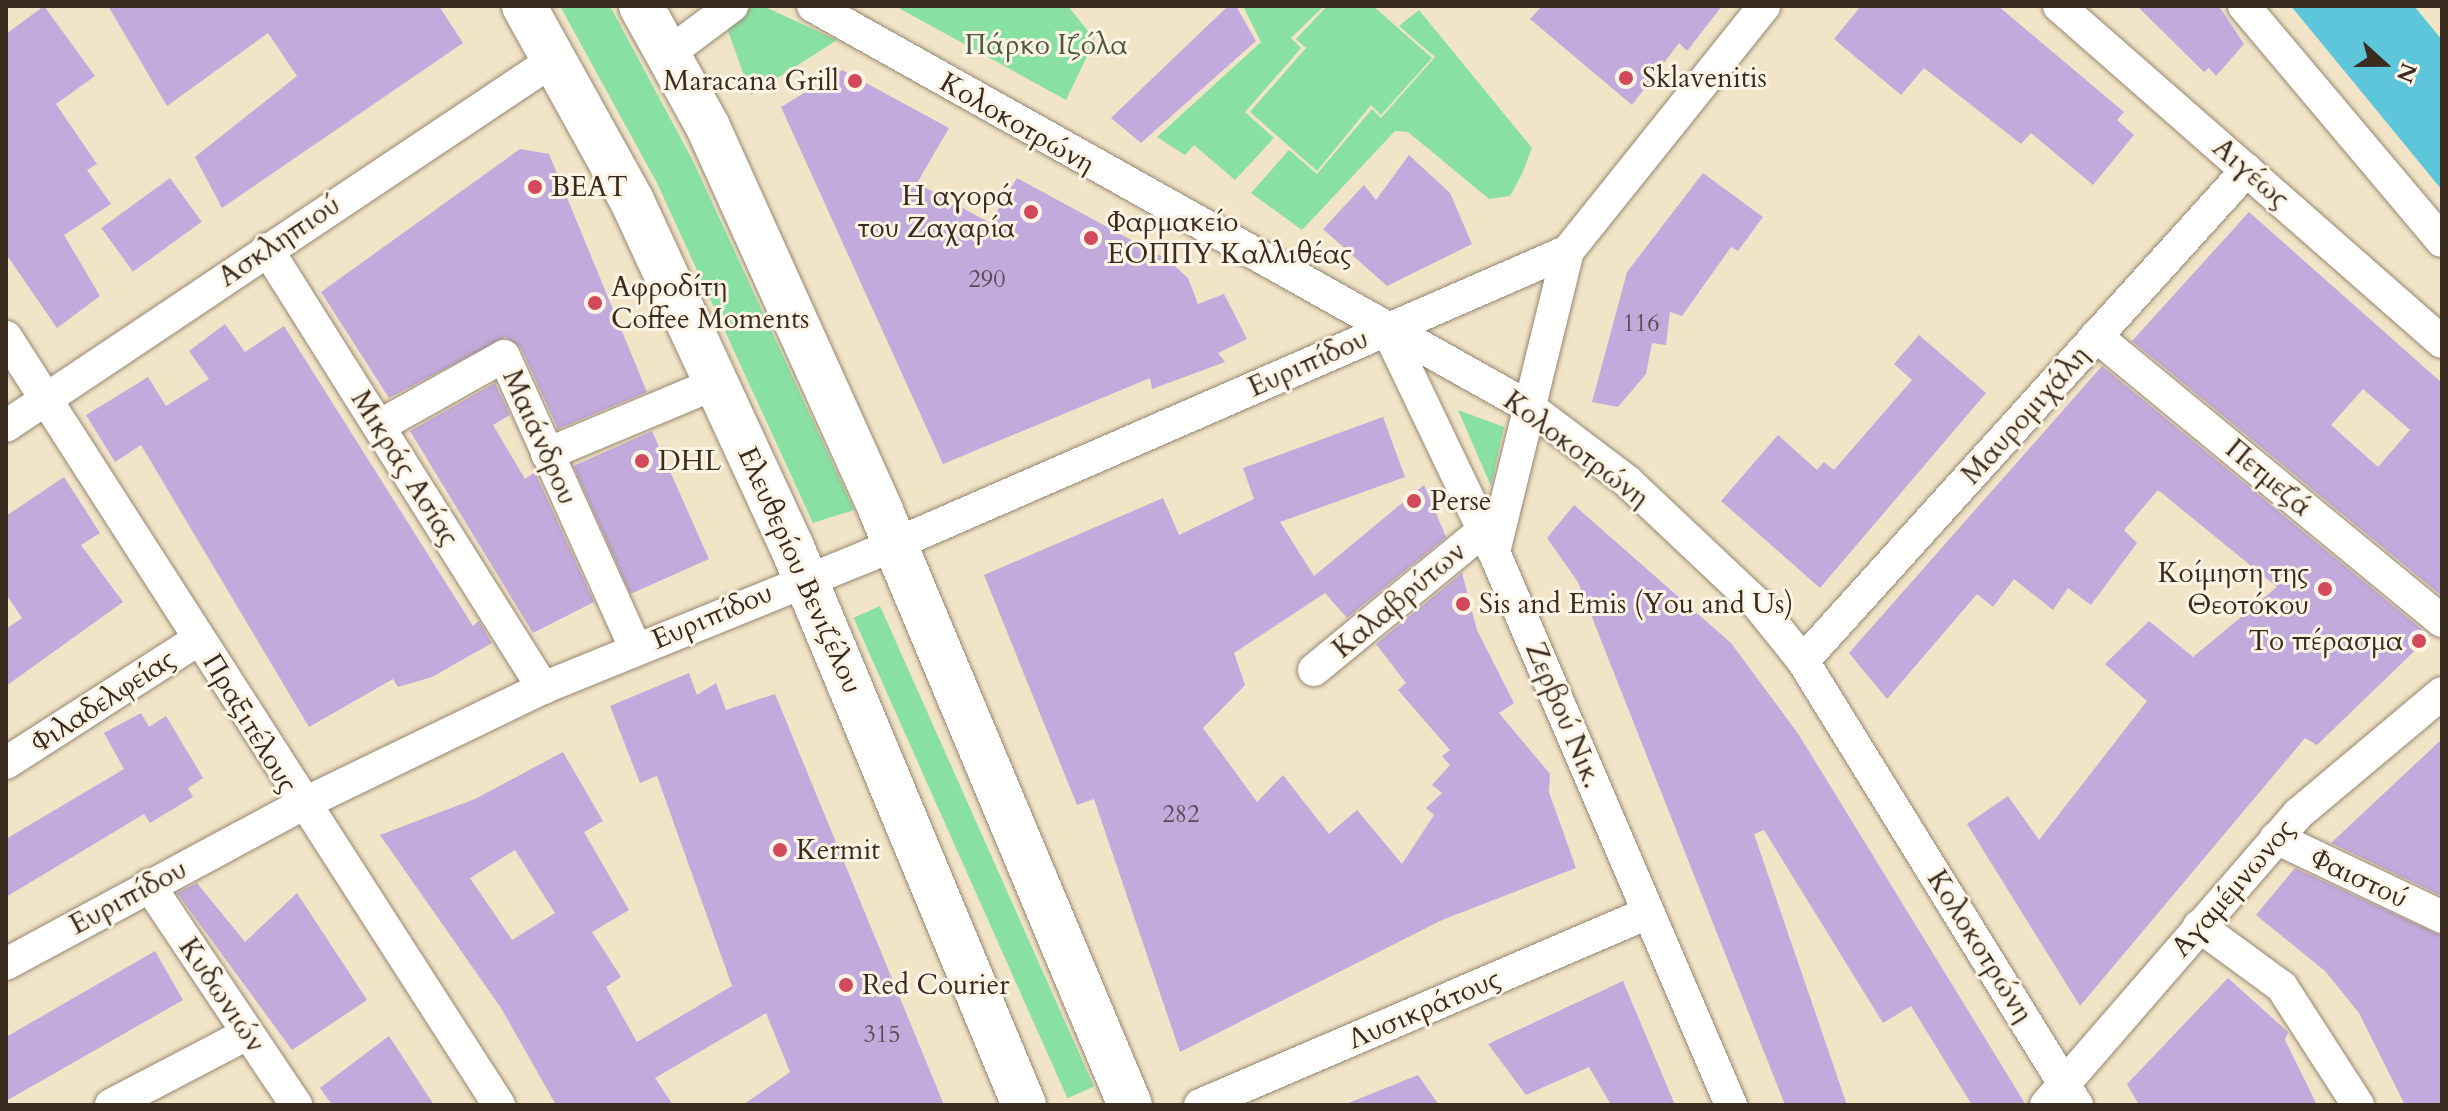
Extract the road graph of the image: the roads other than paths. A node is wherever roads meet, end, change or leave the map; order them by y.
1 (524, 6) edge
2 (641, 6) edge
3 (732, 6) edge
4 (813, 6) edge
5 (1764, 6) edge
6 (2059, 6) edge
7 (2244, 6) edge
8 (669, 53) junction
9 (555, 59) junction
10 (2247, 170) junction
11 (2442, 241) edge
12 (267, 249) junction
13 (1568, 251) junction
14 (1387, 329) junction
15 (2096, 336) junction
16 (6, 337) edge
17 (2442, 342) edge
18 (717, 383) junction
19 (47, 397) junction
20 (1529, 407) junction
21 (6, 426) edge
22 (379, 426) junction
23 (547, 454) junction
24 (1489, 541) junction
25 (894, 544) junction
26 (806, 578) junction
27 (2442, 621) edge
28 (199, 639) junction
29 (635, 648) junction
30 (1803, 661) junction
31 (1314, 670) dead end
32 (543, 688) junction
33 (2442, 693) edge
34 (6, 763) edge
35 (301, 805) junction
36 (2276, 838) junction
37 (149, 885) junction
38 (1648, 913) junction
39 (2442, 917) edge
40 (2199, 926) junction
41 (6, 964) edge
42 (247, 1034) junction
43 (2062, 1097) edge
44 (111, 1105) edge
45 (296, 1105) edge
46 (499, 1105) edge
47 (1024, 1105) edge
48 (1130, 1105) edge
49 (1200, 1105) edge
50 (1731, 1105) edge
51 (2358, 1105) edge

1 - 9 main road, Ελευθερίου Βενιζέλου
2 - 8 main road
3 - 8 street
4 - 14 street, Κολοκοτρώνη
5 - 13 street, Ευριπίδου
6 - 10 street, Αιγέως
7 - 11 street
8 - 25 main road
9 - 12 street, Ασκληπιού
9 - 18 main road, Ελευθερίου Βενιζέλου
10 - 15 street, Μαυρομιχάλη
10 - 17 street, Αιγέως
12 - 19 street, Ασκληπιού
12 - 22 street, Μικράς Ασίας
13 - 14 street, Ευριπίδου
13 - 20 street, Ευριπίδου
14 - 20 street, Κολοκοτρώνη
14 - 24 street, Ζερβού Νικ.
14 - 25 street, Ευριπίδου
15 - 27 street, Πετμεζά
15 - 30 street, Μαυρομιχάλη
16 - 19 street, Πραξιτέλους
18 - 23 street
18 - 26 main road, Ελευθερίου Βενιζέλου
19 - 21 street, Ασκληπιού
19 - 28 street, Πραξιτέλους
20 - 24 street, Ευριπίδου
20 - 30 street, Κολοκοτρώνη
22 - 23 street, Μαιάνδρου
22 - 32 street, Μικράς Ασίας
23 - 29 street, Μαιάνδρου
24 - 31 street, Καλαβρύτων
24 - 38 street, Ζερβού Νικ.
25 - 26 street, Ευριπίδου
25 - 48 main road
26 - 29 street, Ευριπίδου
26 - 47 main road, Ελευθερίου Βενιζέλου
28 - 34 street, Φιλαδελφείας
28 - 35 street, Πραξιτέλους
29 - 32 street, Ευριπίδου
30 - 43 street, Κολοκοτρώνη
32 - 35 street, Ευριπίδου
33 - 36 street, Αγαμέμνωνος
35 - 37 street, Ευριπίδου
35 - 46 street, Πραξιτέλους
36 - 39 street, Φαιστού
36 - 40 street, Αγαμέμνωνος
37 - 41 street, Ευριπίδου
37 - 42 street, Κυδωνιών
38 - 49 street, Λυσικράτους
38 - 50 street, Ζερβού Νικ.
40 - 43 street, Αγαμέμνωνος
40 - 51 street
42 - 44 street
42 - 45 street, Κυδωνιών

